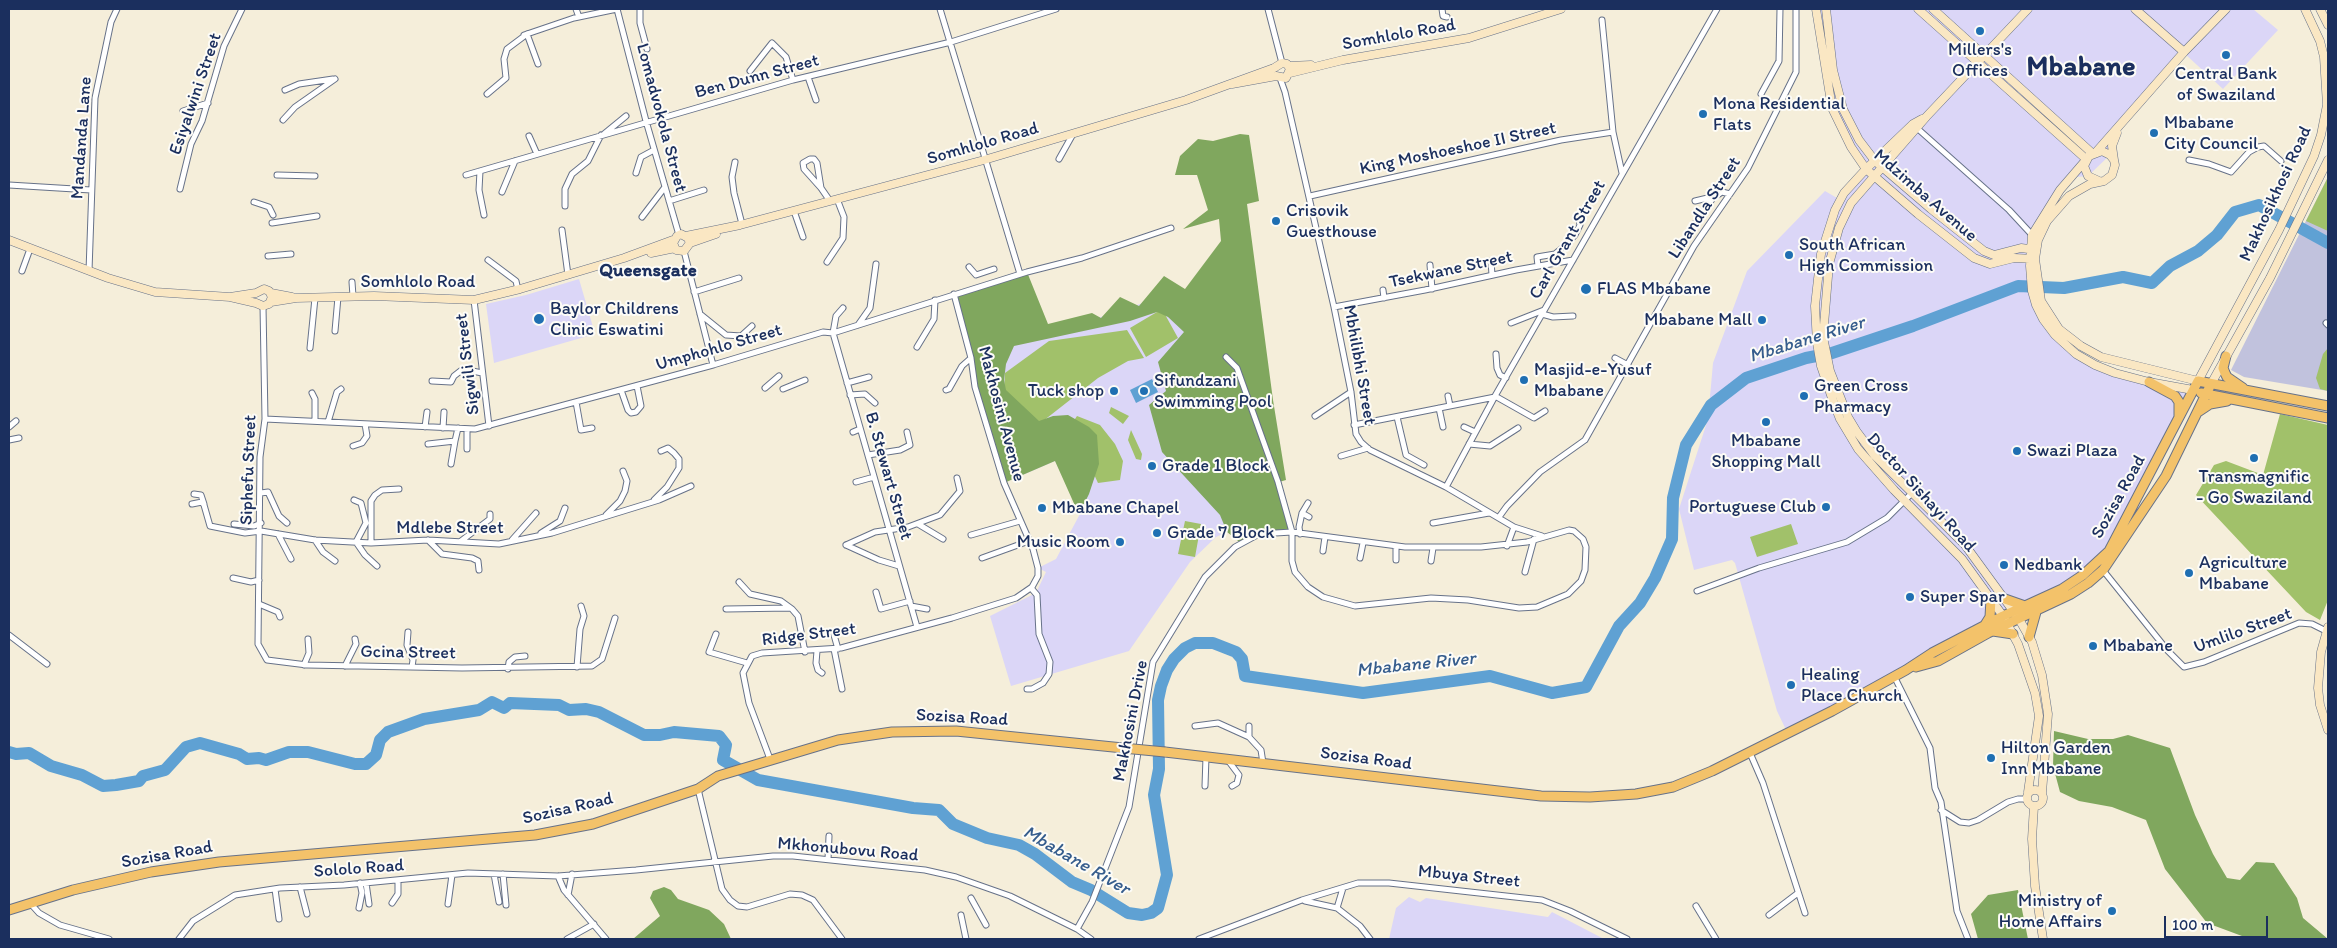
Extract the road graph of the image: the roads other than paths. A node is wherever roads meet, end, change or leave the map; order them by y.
1 (117, 9) edge
2 (242, 9) edge
3 (576, 9) edge
4 (617, 9) edge
5 (640, 9) edge
6 (940, 9) edge
7 (1056, 9) edge
8 (1268, 9) edge
9 (1442, 9) edge
10 (1561, 9) edge
11 (1717, 9) edge
12 (1780, 9) edge
13 (1796, 9) edge
14 (1816, 9) edge
15 (1826, 9) edge
16 (1918, 9) edge
17 (1933, 9) edge
18 (2028, 9) edge
19 (2135, 9) edge
20 (2226, 9) edge
21 (2305, 9) edge
22 (2320, 9) edge
23 (579, 17) junction
24 (1447, 17) dead end
25 (1602, 20) dead end
26 (2328, 25) edge
27 (527, 34) junction
28 (519, 37) dead end
29 (951, 42) junction
30 (647, 49) dead end
31 (2184, 52) junction
32 (1985, 54) junction
33 (1978, 62) junction
34 (538, 64) dead end
35 (750, 71) dead end
36 (1283, 71) junction
37 (808, 77) junction
38 (793, 80) junction
39 (285, 90) dead end
40 (487, 94) dead end
41 (1761, 94) dead end
42 (2328, 95) edge
43 (816, 100) dead end
44 (208, 104) junction
45 (2328, 105) edge
46 (183, 111) dead end
47 (626, 116) dead end
48 (1926, 117) junction
49 (283, 120) dead end
50 (646, 122) junction
51 (2122, 122) junction
52 (1918, 129) junction
53 (1612, 132) junction
54 (603, 134) junction
55 (1073, 134) junction
56 (529, 136) dead end
57 (654, 150) junction
58 (2095, 152) junction
59 (537, 154) junction
60 (1059, 159) dead end
61 (984, 160) junction
62 (2086, 160) junction
63 (2114, 160) junction
64 (2189, 160) dead end
65 (2328, 160) edge
66 (515, 161) junction
67 (1875, 161) junction
68 (2281, 161) dead end
69 (734, 162) dead end
70 (1866, 168) junction
71 (1882, 168) junction
72 (480, 171) junction
73 (636, 173) dead end
74 (1622, 173) junction
75 (277, 175) dead end
76 (466, 175) dead end
77 (315, 176) dead end
78 (1874, 177) junction
79 (2099, 181) junction
80 (9, 185) edge
81 (665, 188) junction
82 (821, 188) junction
83 (91, 190) junction
84 (180, 190) dead end
85 (704, 190) dead end
86 (502, 192) dead end
87 (1730, 194) junction
88 (1310, 196) junction
89 (1716, 196) junction
90 (669, 200) junction
91 (833, 200) junction
92 (1695, 201) dead end
93 (254, 202) dead end
94 (565, 206) dead end
95 (794, 211) junction
96 (273, 215) dead end
97 (484, 215) dead end
98 (317, 216) dead end
99 (642, 217) dead end
100 (1579, 219) dead end
101 (272, 223) dead end
102 (741, 225) junction
103 (1170, 228) dead end
104 (562, 230) dead end
105 (1689, 232) dead end
106 (803, 237) dead end
107 (2035, 238) junction
108 (9, 240) edge
109 (681, 240) junction
110 (30, 249) junction
111 (2033, 249) junction
112 (684, 251) joint
113 (290, 254) dead end
114 (268, 256) dead end
115 (2033, 259) junction
116 (488, 260) dead end
117 (1573, 260) junction
118 (1491, 261) dead end
119 (827, 262) dead end
120 (876, 264) dead end
121 (1430, 265) dead end
122 (1538, 266) junction
123 (969, 267) dead end
124 (994, 269) dead end
125 (22, 271) dead end
126 (89, 271) junction
127 (1020, 274) junction
128 (568, 275) junction
129 (1492, 275) junction
130 (739, 278) dead end
131 (352, 282) dead end
132 (1432, 289) junction
133 (518, 290) junction
134 (1384, 290) dead end
135 (694, 292) junction
136 (256, 293) junction
137 (271, 293) junction
138 (954, 294) junction
139 (353, 296) junction
140 (230, 297) junction
141 (338, 297) junction
142 (2037, 297) junction
143 (296, 298) junction
144 (315, 298) junction
145 (1384, 298) junction
146 (474, 300) junction
147 (935, 300) junction
148 (271, 302) junction
149 (259, 304) junction
150 (1334, 307) junction
151 (843, 308) dead end
152 (1543, 312) junction
153 (700, 314) junction
154 (1573, 316) dead end
155 (1511, 323) dead end
156 (858, 325) junction
157 (752, 326) dead end
158 (335, 331) dead end
159 (833, 333) junction
160 (1820, 340) junction
161 (917, 347) dead end
162 (310, 348) dead end
163 (1496, 354) dead end
164 (2226, 356) junction
165 (1226, 357) dead end
166 (971, 358) junction
167 (1615, 358) dead end
168 (713, 365) junction
169 (1628, 365) junction
170 (482, 374) junction
171 (779, 376) dead end
172 (869, 377) dead end
173 (1506, 378) junction
174 (805, 380) dead end
175 (432, 381) dead end
176 (2198, 381) junction
177 (2149, 382) junction
178 (847, 383) junction
179 (2211, 384) junction
180 (637, 386) junction
181 (765, 388) dead end
182 (340, 389) dead end
183 (783, 389) dead end
184 (621, 390) junction
185 (946, 390) dead end
186 (2193, 390) junction
187 (2246, 390) junction
188 (1350, 392) junction
189 (312, 393) dead end
190 (2206, 394) junction
191 (850, 395) junction
192 (1448, 396) dead end
193 (1495, 397) junction
194 (2234, 400) junction
195 (576, 402) junction
196 (875, 403) dead end
197 (1450, 406) junction
198 (2328, 406) edge
199 (1439, 408) junction
200 (426, 412) dead end
201 (444, 412) dead end
202 (1545, 412) dead end
203 (2196, 414) junction
204 (1315, 416) dead end
205 (1397, 417) junction
206 (2328, 418) edge
207 (265, 419) junction
208 (16, 421) dead end
209 (315, 421) junction
210 (2178, 421) junction
211 (328, 422) junction
212 (365, 424) junction
213 (1354, 425) junction
214 (489, 426) junction
215 (9, 427) edge
216 (425, 427) junction
217 (1443, 427) dead end
218 (1464, 427) dead end
219 (443, 428) junction
220 (458, 428) junction
221 (592, 428) dead end
222 (1518, 428) dead end
223 (468, 429) junction
224 (860, 429) junction
225 (853, 432) dead end
226 (907, 432) dead end
227 (1475, 432) junction
228 (19, 438) dead end
229 (9, 440) edge
230 (455, 441) junction
231 (428, 444) dead end
232 (1469, 444) junction
233 (353, 446) dead end
234 (1368, 448) junction
235 (467, 449) dead end
236 (661, 450) dead end
237 (868, 455) junction
238 (1341, 456) dead end
239 (451, 464) dead end
240 (1424, 465) dead end
241 (623, 471) dead end
242 (874, 477) junction
243 (957, 478) dead end
244 (856, 482) dead end
245 (692, 486) dead end
246 (1446, 487) junction
247 (399, 489) dead end
248 (261, 493) junction
249 (1912, 493) junction
250 (194, 494) dead end
251 (354, 500) dead end
252 (1904, 500) junction
253 (650, 503) junction
254 (1308, 503) dead end
255 (192, 504) dead end
256 (204, 505) junction
257 (564, 508) dead end
258 (536, 513) dead end
259 (1489, 513) junction
260 (490, 514) dead end
261 (1302, 514) junction
262 (1309, 516) dead end
263 (604, 517) junction
264 (1499, 518) junction
265 (1020, 521) junction
266 (261, 523) junction
267 (287, 523) dead end
268 (1433, 523) dead end
269 (234, 524) dead end
270 (917, 524) junction
271 (1514, 527) junction
272 (888, 528) junction
273 (261, 531) junction
274 (1292, 532) junction
275 (278, 534) junction
276 (1300, 534) junction
277 (971, 535) dead end
278 (536, 536) junction
279 (1324, 537) junction
280 (1543, 537) junction
281 (1534, 539) junction
282 (315, 540) junction
283 (428, 540) junction
284 (943, 540) dead end
285 (510, 541) junction
286 (1029, 541) junction
287 (356, 542) junction
288 (461, 542) junction
289 (1363, 542) junction
290 (371, 543) junction
291 (1965, 545) junction
292 (1396, 546) junction
293 (1507, 546) junction
294 (1432, 548) junction
295 (1323, 551) dead end
296 (982, 558) dead end
297 (1360, 558) dead end
298 (290, 559) dead end
299 (1962, 559) junction
300 (1396, 560) dead end
301 (335, 561) dead end
302 (1431, 561) dead end
303 (377, 566) dead end
304 (899, 566) junction
305 (2100, 566) junction
306 (479, 570) dead end
307 (1525, 572) dead end
308 (233, 578) dead end
309 (259, 580) junction
310 (739, 582) dead end
311 (1031, 588) junction
312 (1697, 590) dead end
313 (876, 592) dead end
314 (1991, 599) junction
315 (2005, 599) junction
316 (259, 604) junction
317 (910, 604) junction
318 (581, 606) dead end
319 (2025, 606) junction
320 (790, 608) junction
321 (726, 609) dead end
322 (927, 609) dead end
323 (2013, 611) junction
324 (2036, 612) junction
325 (2003, 616) junction
326 (280, 617) dead end
327 (615, 618) dead end
328 (2019, 620) junction
329 (2008, 624) junction
330 (1985, 625) junction
331 (917, 627) junction
332 (2327, 629) edge
333 (1993, 631) junction
334 (408, 632) dead end
335 (716, 634) dead end
336 (2013, 634) junction
337 (9, 635) edge
338 (258, 635) joint
339 (834, 635) dead end
340 (2029, 637) junction
341 (308, 639) dead end
342 (355, 639) dead end
343 (836, 649) junction
344 (817, 651) junction
345 (805, 652) junction
346 (526, 656) dead end
347 (747, 663) junction
348 (47, 664) dead end
349 (304, 665) junction
350 (345, 666) junction
351 (412, 667) junction
352 (577, 667) junction
353 (508, 669) junction
354 (1906, 670) junction
355 (822, 673) dead end
356 (1894, 676) junction
357 (842, 689) dead end
358 (1027, 689) dead end
359 (1195, 726) dead end
360 (1249, 726) dead end
361 (2328, 730) edge
362 (1249, 737) junction
363 (1750, 753) junction
364 (1206, 757) junction
365 (770, 759) junction
366 (1226, 759) junction
367 (1263, 763) junction
368 (1205, 786) dead end
369 (1232, 786) dead end
370 (698, 789) junction
371 (2042, 793) junction
372 (2027, 796) junction
373 (2034, 806) junction
374 (1941, 810) junction
375 (829, 836) dead end
376 (828, 860) junction
377 (717, 862) junction
378 (494, 874) junction
379 (503, 874) junction
380 (572, 874) junction
381 (452, 875) junction
382 (558, 876) junction
383 (398, 880) junction
384 (363, 883) junction
385 (300, 887) junction
386 (1343, 888) junction
387 (276, 889) junction
388 (1798, 893) junction
389 (568, 896) junction
390 (972, 898) dead end
391 (1302, 900) junction
392 (499, 902) dead end
393 (30, 903) junction
394 (392, 903) dead end
395 (369, 904) dead end
396 (448, 904) dead end
397 (506, 904) dead end
398 (1696, 906) dead end
399 (358, 908) dead end
400 (1337, 908) junction
401 (9, 910) edge
402 (307, 914) dead end
403 (1805, 914) dead end
404 (961, 915) dead end
405 (1769, 915) dead end
406 (280, 918) dead end
407 (594, 924) junction
408 (986, 925) dead end
409 (1077, 929) junction
410 (109, 939) edge
411 (179, 939) edge
412 (567, 939) edge
413 (606, 939) edge
414 (842, 939) edge
415 (966, 939) edge
416 (1092, 939) edge
417 (1199, 939) edge
418 (1370, 939) edge
419 (1627, 939) edge
420 (1716, 939) edge
421 (1968, 939) edge
422 (2043, 939) edge

1 - 83 street, Mandanda Lane
2 - 44 street, Esiyalwini Street
3 - 23 street
4 - 23 street
4 - 50 street, Lomadvokola Street
5 - 30 street
6 - 29 street
7 - 29 street, Ben Dunn Street
8 - 36 street, Mbhilibhi Street
9 - 24 street
10 - 36 main road, Somhlolo Road
11 - 74 street, Carl Grant Street
12 - 41 street
13 - 87 street, Libandla Street
14 - 70 main road, Mdzimba Avenue
15 - 67 main road, Mdzimba Avenue
16 - 33 main road
17 - 32 main road
18 - 32 main road, Doctor Sishayi Road
19 - 31 main road
20 - 31 main road
21 - 42 main road, Makhosikhosi Road
22 - 26 main road
23 - 27 street
25 - 53 street
27 - 28 street
27 - 34 street
27 - 40 street
29 - 37 street, Ben Dunn Street
29 - 61 street
31 - 51 main road
32 - 33 main road, Doctor Sishayi Road
32 - 58 main road
33 - 48 main road, Doctor Sishayi Road
33 - 62 main road
35 - 38 street
36 - 55 main road, Somhlolo Road
36 - 88 street, Mbhilibhi Street
37 - 38 street, Ben Dunn Street
37 - 43 street
38 - 50 street, Ben Dunn Street
39 - 49 street
42 - 45 main road, Makhosikhosi Road
44 - 46 street
44 - 84 street, Esiyalwini Street
45 - 176 main road, Makhosikhosi Road
47 - 54 street
48 - 52 main road, Doctor Sishayi Road
48 - 67 main road, Doctor Sishayi Road
50 - 54 street, Ben Dunn Street
50 - 57 street, Lomadvokola Street
51 - 58 main road
51 - 63 main road
52 - 71 main road, Doctor Sishayi Road
52 - 107 street
53 - 74 street
53 - 88 street, King Moshoeshoe II Street
54 - 59 street, Ben Dunn Street
54 - 94 street
55 - 60 street
55 - 61 main road, Somhlolo Road
56 - 59 street
57 - 73 street
57 - 81 street, Lomadvokola Street
58 - 62 main road
58 - 63 main road
59 - 66 street, Ben Dunn Street
61 - 91 main road, Somhlolo Road
61 - 127 street
62 - 79 main road
62 - 107 main road
63 - 79 main road
64 - 68 street
65 - 164 main road, Makhosikhosi Road
66 - 72 street, Ben Dunn Street
66 - 86 street
67 - 70 main road, Doctor Sishayi Road
67 - 71 main road, Mdzimba Avenue
69 - 102 street
70 - 78 main road, Mdzimba Avenue
70 - 160 main road, Doctor Sishayi Road
71 - 78 main road, Doctor Sishayi Road
71 - 111 main road, Mdzimba Avenue
72 - 76 street, Ben Dunn Street
72 - 97 street
74 - 117 street, Carl Grant Street
75 - 77 street
78 - 115 main road, Mdzimba Avenue
78 - 160 main road, Doctor Sishayi Road
79 - 107 main road
80 - 83 street
81 - 90 street, Lomadvokola Street
81 - 99 street
82 - 82 street
82 - 91 street
83 - 126 street, Mandanda Lane
85 - 90 street
87 - 89 street
87 - 169 street, Libandla Street
88 - 150 street, Mbhilibhi Street
89 - 92 street
89 - 105 street
90 - 109 street, Lomadvokola Street
91 - 95 main road, Somhlolo Road
91 - 119 street
93 - 96 street
95 - 102 main road, Somhlolo Road
95 - 106 street
98 - 101 street
100 - 122 street
102 - 109 main road, Somhlolo Road
103 - 127 street, Umphohlo Street
104 - 128 street
107 - 111 main road
108 - 110 main road, Somhlolo Road
109 - 112 main road
109 - 128 main road, Somhlolo Road
110 - 125 street
110 - 126 main road, Somhlolo Road
111 - 115 main road
112 - 135 street
113 - 114 street
115 - 142 main road
116 - 133 street
117 - 122 street, Tsekwane Street
117 - 152 street, Carl Grant Street
118 - 129 street
120 - 156 street
121 - 132 street
122 - 129 street, Tsekwane Street
123 - 124 street
126 - 140 main road, Somhlolo Road
127 - 138 street, Umphohlo Street
128 - 133 main road, Somhlolo Road
129 - 132 street, Tsekwane Street
130 - 135 street
131 - 139 street
132 - 145 street, Tsekwane Street
133 - 146 main road, Somhlolo Road
134 - 145 street
135 - 153 street
136 - 137 main road, Somhlolo Road
136 - 140 main road, Somhlolo Road
136 - 149 main road
137 - 143 main road, Somhlolo Road
137 - 148 main road
138 - 147 street, Umphohlo Street
138 - 166 street, Makhosini Avenue
139 - 141 main road, Somhlolo Road
139 - 146 main road, Somhlolo Road
140 - 149 main road, Somhlolo Road
141 - 144 main road, Somhlolo Road
141 - 158 street
142 - 176 main road
142 - 177 main road
143 - 144 main road, Somhlolo Road
143 - 148 main road, Somhlolo Road
144 - 162 street
145 - 150 street, Tsekwane Street
146 - 170 street, Sigwili Street
147 - 156 street, Umphohlo Street
147 - 161 street
148 - 149 main road, Somhlolo Road
149 - 207 street, Siphefu Street
150 - 188 street, Mbhilibhi Street
151 - 159 street
152 - 154 street
152 - 155 street
152 - 173 street, Carl Grant Street
153 - 157 street
153 - 168 street
156 - 159 street, Umphohlo Street
159 - 168 street, Umphohlo Street
159 - 178 street, B. Stewart Street
160 - 249 main road, Doctor Sishayi Road
160 - 252 main road, Doctor Sishayi Road
163 - 173 street
164 - 179 main road, Makhosikhosi Road
164 - 187 main road
165 - 274 street
166 - 185 street
166 - 265 street, Makhosini Avenue
167 - 169 street
168 - 180 street, Umphohlo Street
169 - 264 street, Libandla Street
170 - 175 street
170 - 214 street, Sigwili Street
171 - 181 street
172 - 178 street
173 - 193 street, Carl Grant Street
174 - 183 street
176 - 179 main road
176 - 186 main road, Sozisa Road
177 - 186 main road
177 - 210 main road
178 - 191 street, B. Stewart Street
179 - 187 main road
179 - 190 main road, Sozisa Road
180 - 184 street, Umphohlo Street
180 - 184 street
182 - 211 street
184 - 195 street, Umphohlo Street
186 - 190 main road
186 - 210 main road, Sozisa Road
187 - 198 main road
188 - 204 street
188 - 213 street, Mbhilibhi Street
189 - 209 street
190 - 194 main road
190 - 203 main road, Sozisa Road
191 - 196 street
191 - 224 street, B. Stewart Street
192 - 197 street
193 - 197 street
193 - 202 street
193 - 227 street, Carl Grant Street
194 - 203 main road
194 - 206 main road
195 - 214 street, Umphohlo Street
195 - 221 street
197 - 199 street
199 - 205 street
199 - 217 street
200 - 216 street
201 - 219 street
203 - 305 main road, Sozisa Road
205 - 213 street
205 - 240 street
207 - 209 street, Umphohlo Street
207 - 248 street, Siphefu Street
208 - 215 street
209 - 211 street, Umphohlo Street
210 - 305 main road, Sozisa Road
211 - 212 street, Umphohlo Street
212 - 216 street, Umphohlo Street
212 - 233 street
213 - 234 street, Mbhilibhi Street
214 - 223 street, Umphohlo Street
216 - 219 street, Umphohlo Street
218 - 227 street
219 - 220 street, Umphohlo Street
220 - 223 street, Umphohlo Street
220 - 230 street
222 - 232 street
223 - 235 street
224 - 225 street
224 - 237 street, B. Stewart Street
226 - 237 street
227 - 232 street, Carl Grant Street
228 - 229 street
230 - 231 street
230 - 239 street
232 - 246 street, Carl Grant Street
234 - 238 street
234 - 246 street, Mbhilibhi Street
236 - 253 street
237 - 242 street, B. Stewart Street
241 - 263 street
242 - 244 street
242 - 272 street, B. Stewart Street
243 - 270 street
245 - 253 street, Mdlebe Street
246 - 259 street, Mbhilibhi Street
247 - 290 street
248 - 266 street, Siphefu Street
248 - 267 street
249 - 252 street
249 - 291 main road, Doctor Sishayi Road
250 - 256 street
251 - 287 street
252 - 299 main road, Doctor Sishayi Road
252 - 312 street
253 - 263 street, Mdlebe Street
254 - 261 street
255 - 256 street
256 - 273 street, Mdlebe Street
257 - 278 street
258 - 285 street
259 - 264 street, Mbhilibhi Street
259 - 268 street
260 - 288 street
261 - 262 street
261 - 276 street
263 - 278 street, Mdlebe Street
264 - 271 street, Mbhilibhi Street
265 - 277 street
265 - 286 street, Makhosini Avenue
266 - 269 street
266 - 273 street, Siphefu Street
270 - 272 street
270 - 284 street
271 - 280 street, Mbhilibhi Street
271 - 293 street
272 - 304 street, B. Stewart Street
272 - 304 street
273 - 275 street, Mdlebe Street
273 - 309 street, Siphefu Street
274 - 276 street, Makhosini Drive
274 - 280 street, Makhosini Drive
274 - 409 street, Makhosini Drive
275 - 282 street, Mdlebe Street
275 - 298 street
276 - 279 street, Makhosini Drive
278 - 285 street, Mdlebe Street
279 - 289 street, Makhosini Drive
279 - 295 street
280 - 281 street, Makhosini Drive
281 - 293 street, Makhosini Drive
281 - 307 street
282 - 287 street, Mdlebe Street
282 - 301 street
283 - 288 street, Mdlebe Street
283 - 290 street, Mdlebe Street
283 - 306 street
285 - 288 street, Mdlebe Street
286 - 296 street
286 - 311 street, Makhosini Avenue
287 - 290 street, Mdlebe Street
287 - 303 street
289 - 292 street, Makhosini Drive
289 - 297 street
291 - 299 main road
291 - 315 main road, Doctor Sishayi Road
292 - 294 street, Makhosini Drive
292 - 300 street
293 - 294 street, Makhosini Drive
294 - 302 street
299 - 314 main road, Doctor Sishayi Road
304 - 317 street, B. Stewart Street
305 - 319 main road, Sozisa Road
305 - 324 main road, Sozisa Road
305 - 332 street, Umlilo Street
308 - 309 street
309 - 316 street, Siphefu Street
310 - 320 street
311 - 331 street, Ridge Street
311 - 358 street
313 - 317 street
314 - 325 main road, Doctor Sishayi Road
314 - 330 main road
315 - 319 main road
315 - 323 main road, Doctor Sishayi Road
316 - 326 street
316 - 338 street, Siphefu Street
317 - 322 street
317 - 331 street, B. Stewart Street
318 - 352 street
319 - 323 main road, Sozisa Road
320 - 321 street
320 - 345 street
323 - 325 main road, Sozisa Road
323 - 328 main road, Doctor Sishayi Road
324 - 328 main road, Sozisa Road
324 - 340 main road
325 - 329 main road, Doctor Sishayi Road
325 - 330 main road, Sozisa Road
327 - 352 street, Gcina Street
328 - 329 main road, Sozisa Road
328 - 340 main road, Doctor Sishayi Road
329 - 333 main road, Sozisa Road
329 - 336 main road, Doctor Sishayi Road
330 - 354 main road, Sozisa Road
331 - 343 street, Ridge Street
332 - 361 main road
333 - 336 main road
333 - 354 main road, Sozisa Road
334 - 351 street
335 - 347 street
336 - 372 main road, Doctor Sishayi Road
337 - 348 street
338 - 349 street, Gcina Street
339 - 343 street
340 - 371 main road, Doctor Sishayi Road
341 - 349 street
342 - 350 street
343 - 344 street, Ridge Street
343 - 357 street
344 - 345 street, Ridge Street
344 - 355 street
345 - 347 street, Ridge Street
346 - 353 street
347 - 365 street, Ridge Street
349 - 350 street, Gcina Street
350 - 351 street, Gcina Street
351 - 353 street, Gcina Street
352 - 353 street, Gcina Street
354 - 356 main road, Sozisa Road
356 - 363 main road, Sozisa Road
356 - 374 street
359 - 362 street
360 - 362 street
362 - 367 street
363 - 367 main road, Sozisa Road
363 - 388 street
364 - 365 main road, Sozisa Road, bridge
364 - 366 main road, Sozisa Road
364 - 368 street
365 - 370 main road, Sozisa Road
366 - 367 main road, Sozisa Road
366 - 369 street
370 - 377 street
370 - 393 main road, Sozisa Road
371 - 372 main road
371 - 373 main road
372 - 373 main road
372 - 374 street
373 - 422 main road
374 - 421 street
375 - 376 street
376 - 377 street, Mkhonubovu Road
376 - 409 street, Mkhonubovu Road
377 - 380 street, Mkhonubovu Road
377 - 414 street
378 - 379 street, Sololo Road
378 - 381 street, Sololo Road
378 - 392 street
379 - 382 street, Sololo Road
379 - 397 street
380 - 382 street, Mkhonubovu Road
380 - 389 street
381 - 383 street, Sololo Road
381 - 396 street
382 - 389 street
383 - 384 street, Sololo Road
383 - 394 street
384 - 385 street, Sololo Road
384 - 395 street
384 - 399 street
385 - 387 street, Sololo Road
385 - 402 street
386 - 391 street, Mbuya Street
386 - 400 street
386 - 419 street, Mbuya Street
387 - 406 street
387 - 411 street, Sololo Road
388 - 403 street
388 - 405 street
389 - 407 street
390 - 408 street
391 - 400 street
391 - 417 street
393 - 401 main road, Sozisa Road
393 - 410 street
398 - 420 street
400 - 418 street
404 - 415 street
407 - 412 street
407 - 413 street
409 - 416 street, Mkhonubovu Road

